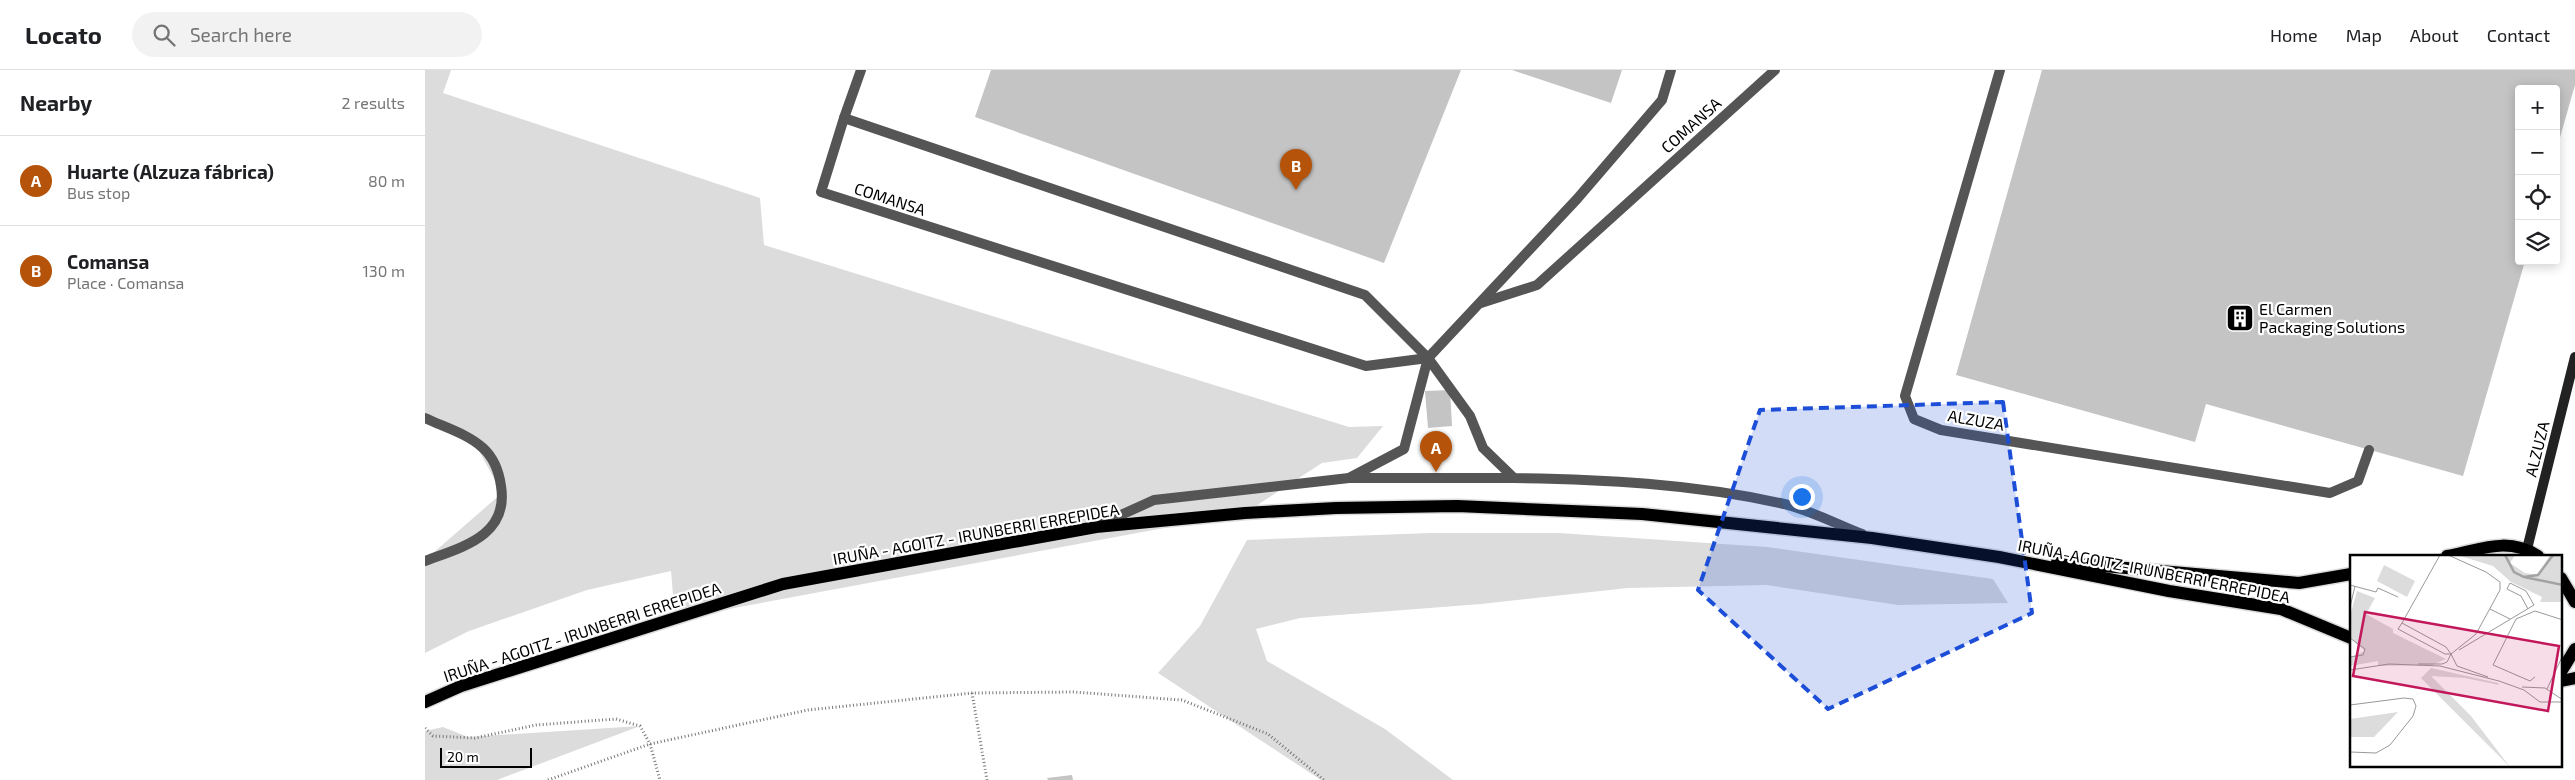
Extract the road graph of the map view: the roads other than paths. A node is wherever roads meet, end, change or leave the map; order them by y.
1 (861, 70) edge
2 (1671, 70) edge
3 (1775, 70) edge
4 (2000, 70) edge
5 (844, 118) junction
6 (1481, 303) junction
7 (2575, 356) edge
8 (1428, 358) junction
9 (425, 418) edge
10 (2369, 450) dead end
11 (1349, 478) junction
12 (1513, 478) junction
13 (1096, 526) junction
14 (1872, 538) junction
15 (2533, 553) edge
16 (2457, 555) edge
17 (1999, 558) junction
18 (425, 561) edge
19 (2350, 574) edge
20 (2563, 579) edge
21 (2563, 581) edge
22 (2575, 586) edge
23 (2575, 602) edge
24 (2350, 638) edge
25 (2575, 649) edge
26 (2563, 669) edge
27 (425, 702) edge

1 - 5 street, COMANSA
2 - 6 street, COMANSA
3 - 6 street, COMANSA
4 - 10 street, ALZUZA
5 - 8 street
5 - 8 street, COMANSA
6 - 8 street, COMANSA
7 - 15 street, ALZUZA
8 - 11 street
8 - 12 street
9 - 18 street
11 - 12 street
11 - 13 street
12 - 14 street
13 - 14 main road, IRUÑA - AGOITZ - IRUNBERRI ERREPIDEA
13 - 27 main road, IRUÑA - AGOITZ - IRUNBERRI ERREPIDEA
14 - 17 main road, IRUÑA - AGOITZ - IRUNBERRI ERREPIDEA
15 - 16 main road
17 - 19 main road, IRUÑA-AGOITZ-IRUNBERRI ERREPIDEA
17 - 24 main road, IRUÑA-AGOITZ-IRUNBERRI ERREPIDEA
20 - 22 main road
21 - 23 main road
25 - 26 main road

